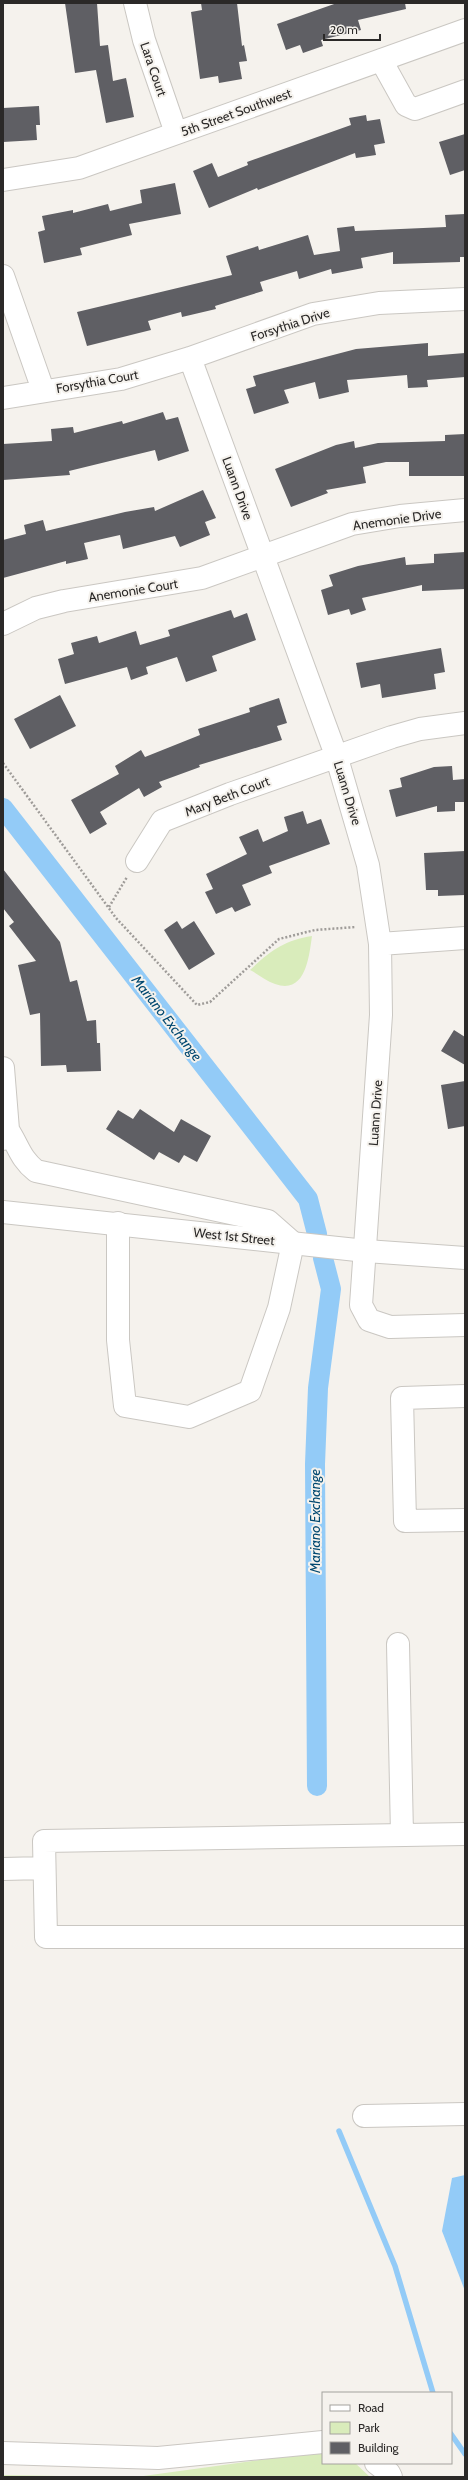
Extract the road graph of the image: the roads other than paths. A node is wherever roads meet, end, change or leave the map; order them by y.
1 (134, 3) edge
2 (465, 30) edge
3 (381, 60) junction
4 (465, 91) edge
5 (176, 133) junction
6 (3, 180) edge
7 (3, 276) edge
8 (465, 298) edge
9 (190, 358) junction
10 (43, 390) junction
11 (3, 398) edge
12 (465, 510) edge
13 (264, 557) junction
14 (3, 624) edge
15 (465, 723) edge
16 (336, 755) junction
17 (137, 861) road end
18 (465, 938) edge
19 (380, 944) junction
20 (3, 1068) edge
21 (6, 1134) edge
22 (3, 1212) edge
23 (118, 1223) junction
24 (293, 1243) junction
25 (366, 1251) junction
26 (465, 1258) edge
27 (465, 1325) edge
28 (465, 1396) edge
29 (465, 1520) edge
30 (398, 1644) dead end
31 (465, 1834) edge
32 (402, 1835) junction
33 (44, 1868) junction
34 (3, 1869) edge
35 (465, 1937) edge
36 (465, 2114) edge
37 (364, 2116) dead end
38 (322, 2442) edge
39 (3, 2453) edge
40 (377, 2464) edge
41 (391, 2477) edge

1 - 5 street, Lara Court
2 - 3 street, 5th Street Southwest
3 - 4 street
3 - 5 street, 5th Street Southwest
5 - 6 street, 5th Street Southwest
7 - 10 street
8 - 9 street, Forsythia Drive
9 - 10 street, Forsythia Court
9 - 13 street, Luann Drive
10 - 11 street, Forsythia Court
12 - 13 street, Anemonie Drive
13 - 14 street, Anemonie Court
13 - 16 street, Luann Drive
15 - 16 street, Mary Beth Court
16 - 17 street, Mary Beth Court
16 - 19 street, Luann Drive
18 - 19 street
19 - 25 street, Luann Drive
20 - 21 street
21 - 24 street
22 - 23 street, West 1st Street
23 - 24 street, West 1st Street
23 - 24 street
24 - 25 street, West 1st Street
25 - 26 street, West 1st Street
25 - 27 street, Luann Drive
28 - 29 street
30 - 32 street
31 - 32 street
32 - 33 street
33 - 34 street
33 - 35 street
36 - 37 street
38 - 39 street
40 - 41 street

